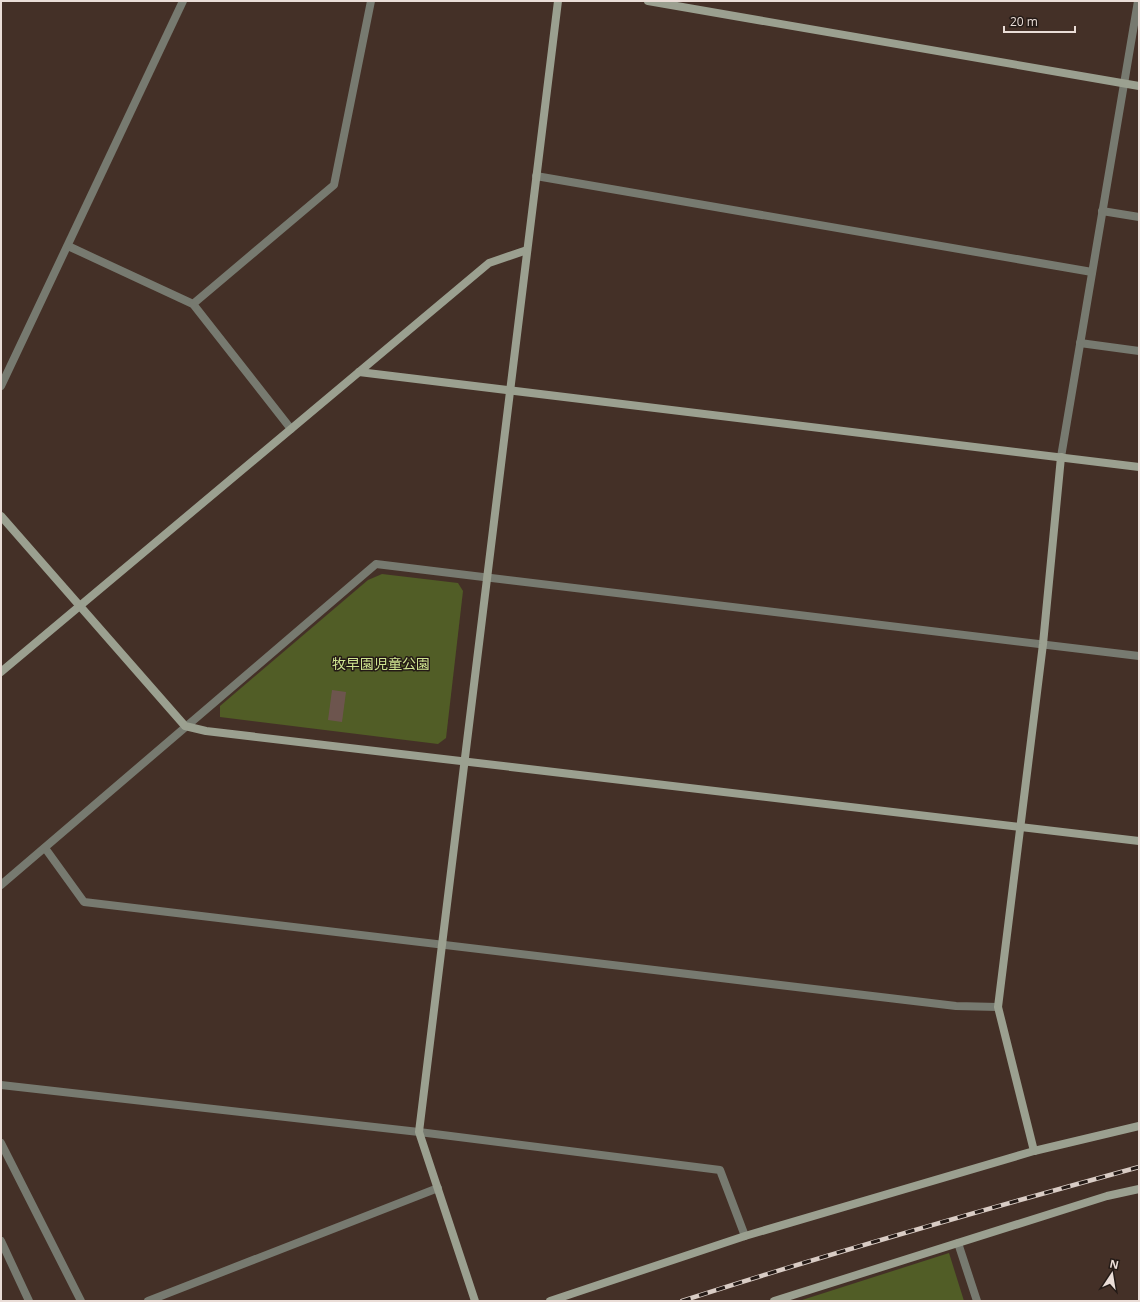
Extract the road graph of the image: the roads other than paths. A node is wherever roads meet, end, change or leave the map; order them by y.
1 (183, 1) edge
2 (371, 1) edge
3 (558, 1) edge
4 (648, 1) edge
5 (1138, 1) edge
6 (1123, 84) junction
7 (1139, 86) edge
8 (536, 176) junction
9 (1102, 211) junction
10 (1139, 217) edge
11 (68, 246) junction
12 (527, 250) junction
13 (1092, 272) junction
14 (192, 304) junction
15 (1080, 344) junction
16 (1139, 351) edge
17 (359, 372) junction
18 (1, 386) edge
19 (510, 391) junction
20 (291, 429) junction
21 (1061, 457) junction
22 (1139, 467) edge
23 (1, 516) edge
24 (487, 577) junction
25 (79, 606) junction
26 (1043, 644) junction
27 (1139, 656) edge
28 (1, 672) edge
29 (184, 726) junction
30 (464, 763) junction
31 (1020, 826) junction
32 (1139, 841) edge
33 (45, 848) junction
34 (1, 884) edge
35 (442, 945) junction
36 (998, 1008) junction
37 (2, 1086) edge
38 (1139, 1126) edge
39 (419, 1132) junction
40 (1, 1143) edge
41 (1034, 1151) junction
42 (438, 1188) junction
43 (1139, 1189) edge
44 (745, 1236) junction
45 (1, 1241) edge
46 (958, 1243) junction
47 (790, 1299) edge
48 (29, 1301) edge
49 (81, 1301) edge
50 (148, 1301) edge
51 (475, 1301) edge
52 (550, 1301) edge
53 (774, 1301) edge
54 (977, 1301) edge

1 - 11 street
2 - 14 street
3 - 8 street
4 - 6 street
5 - 6 street
6 - 7 street
6 - 9 street
8 - 12 street
8 - 13 street
9 - 10 street
9 - 13 street
11 - 14 street
11 - 18 street
12 - 17 street
12 - 19 street
13 - 15 street
14 - 20 street
15 - 16 street
15 - 21 street
17 - 19 street
17 - 20 street
19 - 21 street
19 - 24 street
20 - 25 street
21 - 22 street
21 - 26 street
23 - 25 street
24 - 26 street
24 - 29 street
24 - 30 street
25 - 28 street
25 - 29 street
26 - 27 street
26 - 31 street
29 - 30 street
29 - 33 street
30 - 31 street
30 - 35 street
31 - 32 street
31 - 36 street
33 - 34 street
33 - 35 street
35 - 36 street
35 - 39 street
36 - 41 street
37 - 39 street
38 - 41 street
39 - 42 street
39 - 44 street
40 - 49 street
41 - 44 street
42 - 50 street
42 - 51 street
43 - 46 street
44 - 52 street
45 - 48 street
46 - 47 street
46 - 54 street
47 - 53 street

